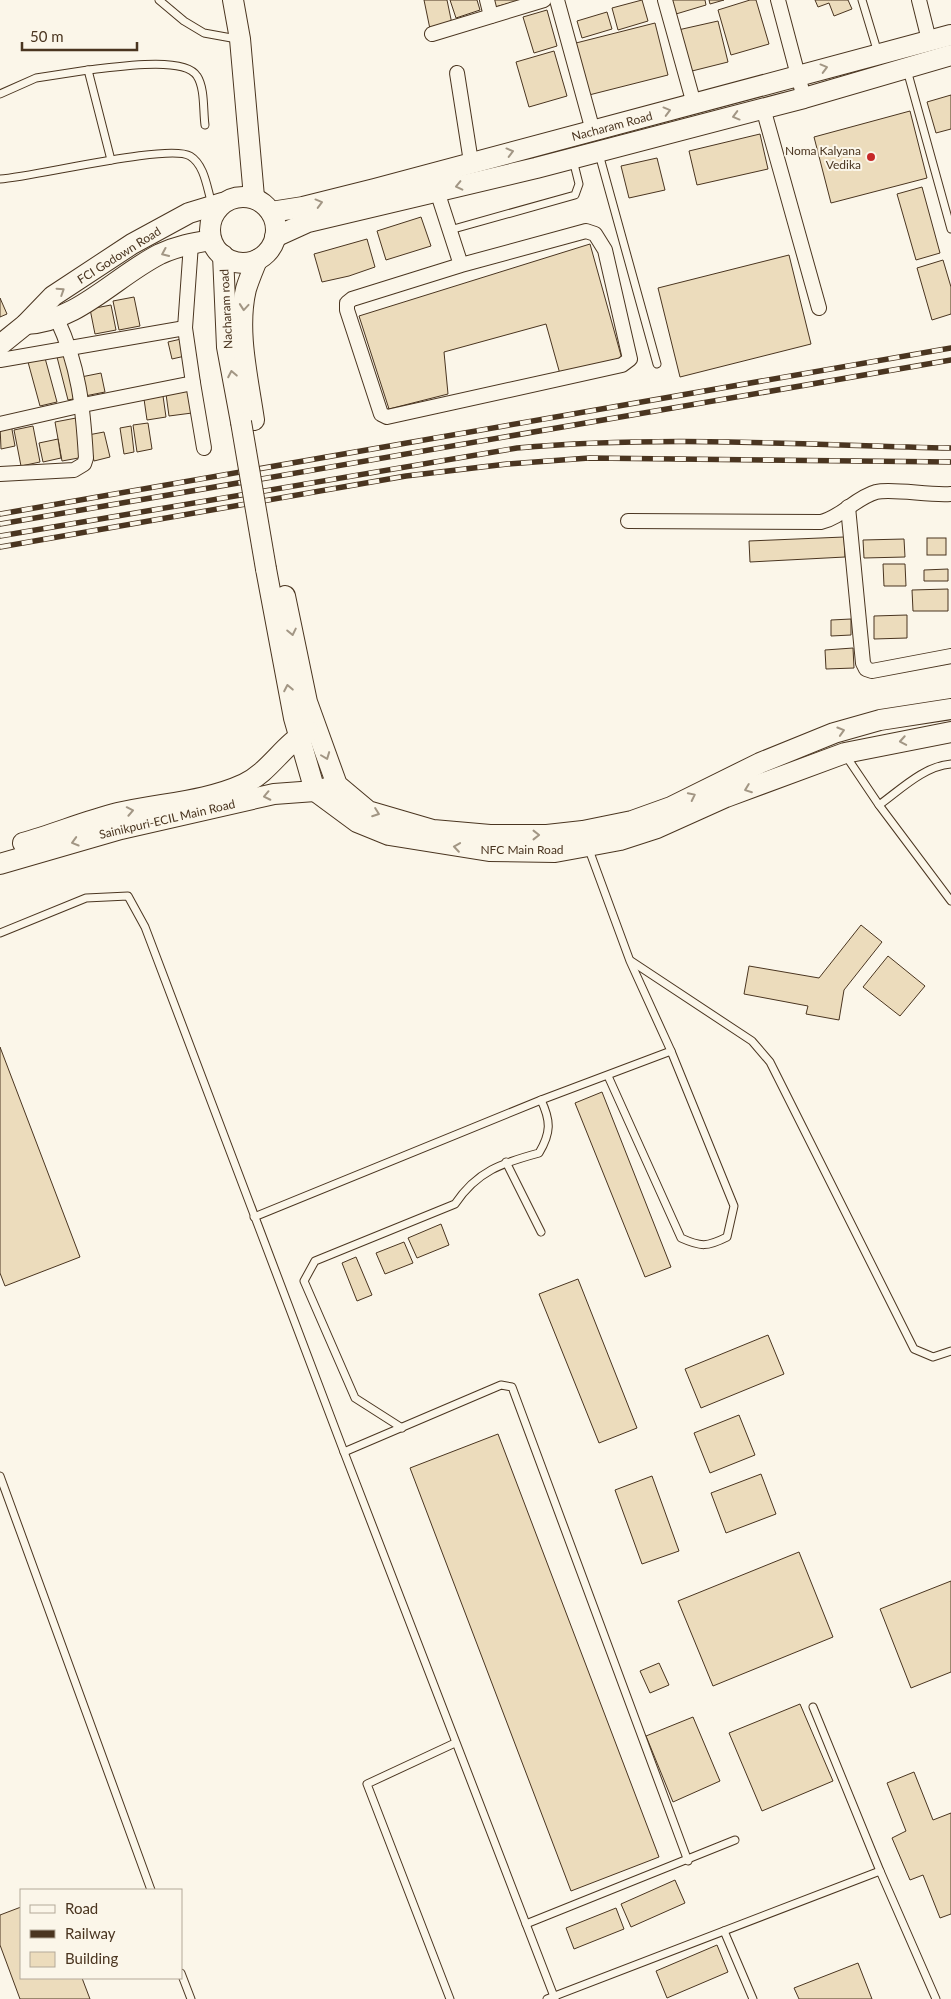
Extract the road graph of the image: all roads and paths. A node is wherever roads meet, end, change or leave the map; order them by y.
1 (159, 0) edge
2 (234, 0) edge
3 (487, 0) edge
4 (544, 0) edge
5 (557, 0) edge
6 (665, 0) edge
7 (778, 0) edge
8 (862, 0) edge
9 (919, 0) edge
10 (490, 16) junction
11 (432, 34) dead end
12 (951, 35) edge
13 (240, 39) junction
14 (929, 40) junction
15 (878, 54) junction
16 (951, 55) edge
17 (907, 68) junction
18 (88, 70) junction
19 (457, 73) dead end
20 (797, 75) junction
21 (0, 94) edge
22 (804, 98) junction
23 (694, 104) junction
24 (763, 108) junction
25 (205, 125) dead end
26 (593, 131) junction
27 (599, 151) junction
28 (572, 158) junction
29 (111, 160) junction
30 (471, 162) junction
31 (0, 180) edge
32 (432, 186) junction
33 (254, 197) junction
34 (217, 205) junction
35 (272, 212) junction
36 (951, 229) edge
37 (450, 230) junction
38 (275, 237) junction
39 (191, 244) junction
40 (217, 248) junction
41 (257, 260) junction
42 (461, 265) junction
43 (819, 308) dead end
44 (57, 319) junction
45 (26, 324) junction
46 (185, 328) junction
47 (0, 345) edge
48 (71, 349) junction
49 (0, 360) edge
50 (657, 364) dead end
51 (194, 383) junction
52 (82, 404) junction
53 (248, 421) junction
54 (0, 424) edge
55 (204, 448) dead end
56 (0, 474) edge
57 (951, 494) edge
58 (848, 507) junction
59 (628, 521) dead end
60 (951, 656) edge
61 (951, 709) edge
62 (307, 732) junction
63 (951, 732) edge
64 (845, 754) junction
65 (951, 764) edge
66 (336, 785) junction
67 (315, 792) junction
68 (879, 805) junction
69 (588, 846) junction
70 (0, 851) edge
71 (0, 864) edge
72 (951, 901) edge
73 (0, 933) edge
74 (630, 961) junction
75 (671, 1051) junction
76 (608, 1076) junction
77 (541, 1100) junction
78 (506, 1162) junction
79 (254, 1217) junction
80 (541, 1232) dead end
81 (951, 1351) edge
82 (402, 1428) junction
83 (344, 1452) junction
84 (0, 1476) edge
85 (813, 1707) dead end
86 (455, 1743) junction
87 (736, 1840) dead end
88 (688, 1861) junction
89 (880, 1871) junction
90 (151, 1889) edge
91 (526, 1924) junction
92 (724, 1931) junction
93 (182, 1976) edge
94 (552, 1998) edge
95 (191, 1999) edge
96 (450, 1999) edge
97 (753, 1999) edge
98 (936, 1999) edge

1 - 13 lane
2 - 13 main road
3 - 10 street
4 - 10 street
5 - 26 street
6 - 23 street
7 - 20 street
8 - 15 lane
9 - 14 street
10 - 11 street
12 - 14 main road, Nacharam Road
13 - 33 main road
14 - 15 main road, Nacharam Road
20 -> 15 main road, Nacharam Road
16 - 17 main road, Nacharam Road
17 - 22 main road, Nacharam Road
17 - 36 lane
18 - 21 lane
18 - 25 lane
18 - 29 lane
19 - 30 street
20 - 22 street
20 - 23 main road, Nacharam Road
22 - 24 main road, Nacharam Road
26 -> 23 main road, Nacharam Road
24 -> 27 main road, Nacharam Road
24 - 43 street
30 -> 26 main road, Nacharam Road
27 - 28 main road, Nacharam Road
27 - 50 lane
28 -> 32 main road, Nacharam Road
28 - 37 lane
29 - 31 lane
29 - 34 lane
30 - 32 main road, Nacharam Road
35 -> 32 main road, Nacharam Road
32 - 37 street
32 - 38 main road, Nacharam Road
33 - 34 main road
33 - 35 main road
34 - 40 main road
45 -> 34 main road, FCI Godown Road
35 - 38 main road
37 - 42 street
38 - 41 main road
39 - 40 main road, FCI Godown Road
39 -> 44 main road, FCI Godown Road
39 - 46 street
40 - 41 main road
53 -> 40 main road, Nacharam road
41 -> 53 main road, Nacharam road
42 - 42 street
44 - 45 main road, FCI Godown Road
44 - 48 street
45 - 47 main road, FCI Godown Road
46 - 48 street
46 - 51 street
48 - 49 street
48 - 52 street
51 - 52 street
51 - 55 street
52 - 54 street
52 - 56 street
53 - 62 main road, bridge
57 - 58 street
58 - 59 street
58 - 60 street
66 -> 61 main road, NFC Main Road
62 -> 66 main road
62 - 67 main road
70 -> 62 main road, Sainikpuri-ECIL Main Road
63 -> 64 main road, NFC Main Road
64 - 68 lane
64 -> 69 main road, NFC Main Road
65 - 68 lane
66 - 67 main road, Sainikpuri-ECIL Main Road
69 -> 67 main road, NFC Main Road
67 -> 71 main road, Sainikpuri-ECIL Main Road
68 - 72 lane
69 - 74 lane
73 - 79 lane
74 - 75 lane
74 - 81 lane
75 - 76 lane
75 - 76 lane
76 - 77 lane
77 - 78 lane
77 - 79 lane
78 - 80 lane
78 - 82 lane
79 - 83 lane
82 - 83 lane
82 - 88 lane
83 - 86 lane
84 - 90 lane
85 - 89 lane
86 - 91 lane
86 - 96 lane
87 - 88 lane
88 - 91 lane
89 - 92 lane
89 - 98 lane
91 - 94 lane
92 - 94 lane
92 - 97 lane
93 - 95 lane

